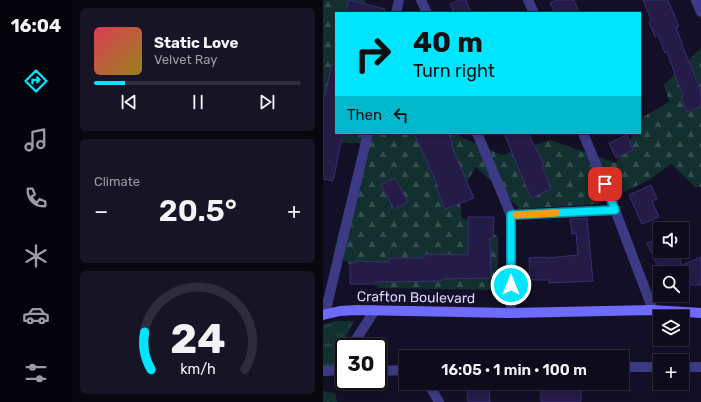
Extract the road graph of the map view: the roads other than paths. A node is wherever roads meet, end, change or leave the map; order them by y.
1 (399, 0) edge
2 (421, 0) edge
3 (528, 0) edge
4 (696, 0) edge
5 (396, 12) edge
6 (427, 12) edge
7 (533, 12) edge
8 (701, 12) edge
9 (368, 134) edge
10 (477, 134) edge
11 (583, 134) edge
12 (615, 210) junction
13 (511, 215) junction
14 (325, 303) edge
15 (375, 310) junction
16 (653, 310) joint
17 (689, 312) edge
18 (511, 313) junction
19 (701, 313) edge
20 (324, 314) edge
21 (357, 338) edge
22 (653, 367) edge
23 (689, 367) edge
24 (701, 367) edge
25 (629, 368) edge
26 (335, 370) edge
27 (399, 370) edge
28 (323, 371) edge
29 (387, 371) edge
30 (432, 390) edge
31 (439, 402) edge

1 - 5 street
2 - 6 street
3 - 7 street
4 - 8 street
9 - 14 street
10 - 13 street
11 - 12 street
12 - 13 street
12 - 16 street
13 - 18 street
14 - 20 street
15 - 18 main road, Crafton Boulevard
15 - 20 main road, Crafton Boulevard
15 - 21 street
16 - 18 main road, Crafton Boulevard
17 - 19 main road, Crafton Boulevard
22 - 25 street
23 - 24 street
26 - 28 street
27 - 29 street
30 - 31 street

